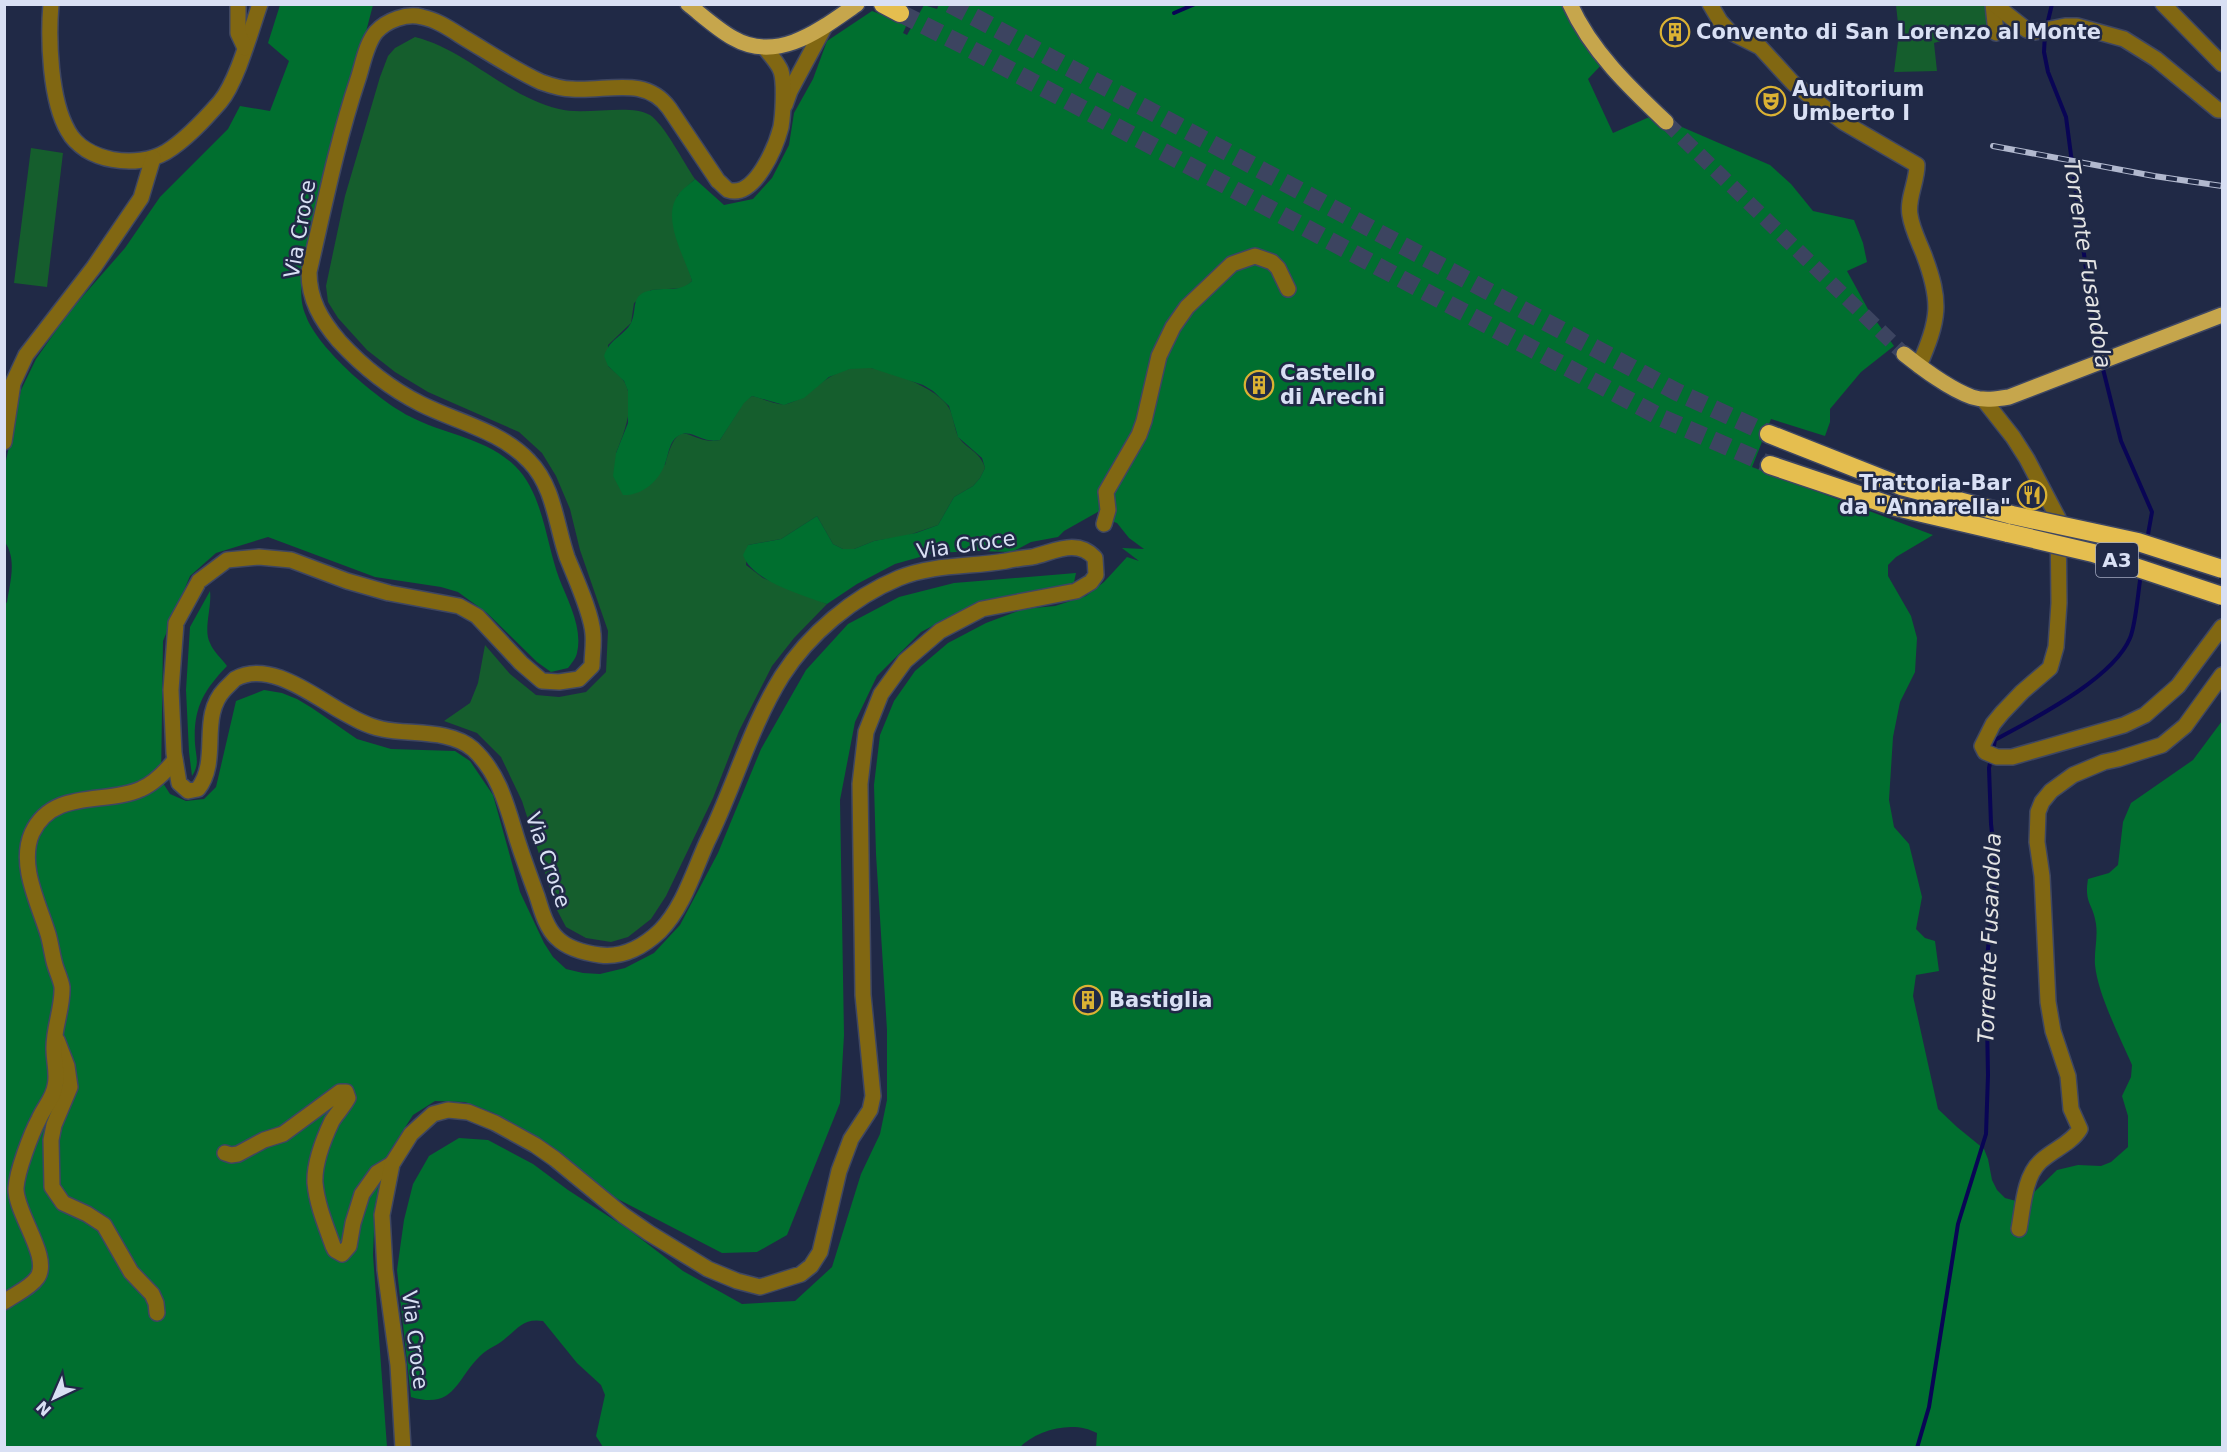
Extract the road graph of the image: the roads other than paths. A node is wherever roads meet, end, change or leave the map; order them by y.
1 (51, 4) edge
2 (238, 4) edge
3 (260, 4) edge
4 (688, 4) edge
5 (857, 4) edge
6 (883, 4) edge
7 (1570, 4) edge
8 (1710, 4) edge
9 (1994, 4) edge
10 (2163, 4) edge
11 (900, 13) tunnel mouth
12 (825, 26) junction
13 (1996, 33) dead end
14 (245, 48) junction
15 (765, 48) junction
16 (2223, 64) edge
17 (2223, 110) edge
18 (782, 113) junction
19 (1666, 122) tunnel mouth
20 (153, 158) junction
21 (1288, 290) dead end
22 (2223, 315) edge
23 (1904, 354) tunnel mouth
24 (1919, 366) junction
25 (1983, 399) junction
26 (1769, 434) tunnel mouth
27 (4, 442) edge
28 (1770, 465) tunnel mouth
29 (1104, 524) dead end
30 (2223, 569) edge
31 (2223, 596) edge
32 (2223, 627) edge
33 (2222, 677) edge
34 (175, 760) junction
35 (54, 1036) junction
36 (225, 1153) dead end
37 (392, 1164) junction
38 (2019, 1229) dead end
39 (4, 1302) edge
40 (157, 1313) dead end
41 (403, 1448) edge

1 - 20 street
2 - 14 street
3 - 14 street
4 - 15 main road
5 - 12 main road
6 - 11 highway
7 - 19 main road
8 - 24 street
9 - 13 street
9 - 17 street
10 - 16 street
12 - 15 main road
12 - 18 street, Via Croce
14 - 20 street
15 - 18 street, Via Croce
18 - 34 street, Via Croce
20 - 27 street
21 - 29 street
22 - 25 main road
23 - 24 main road
24 - 25 main road
25 - 32 street
26 - 30 highway, A3, bridge
28 - 31 highway, A3, bridge
33 - 38 street
34 - 35 street
34 - 37 street, Via Croce
35 - 39 street
35 - 40 street
36 - 37 street
37 - 41 street, Via Croce

